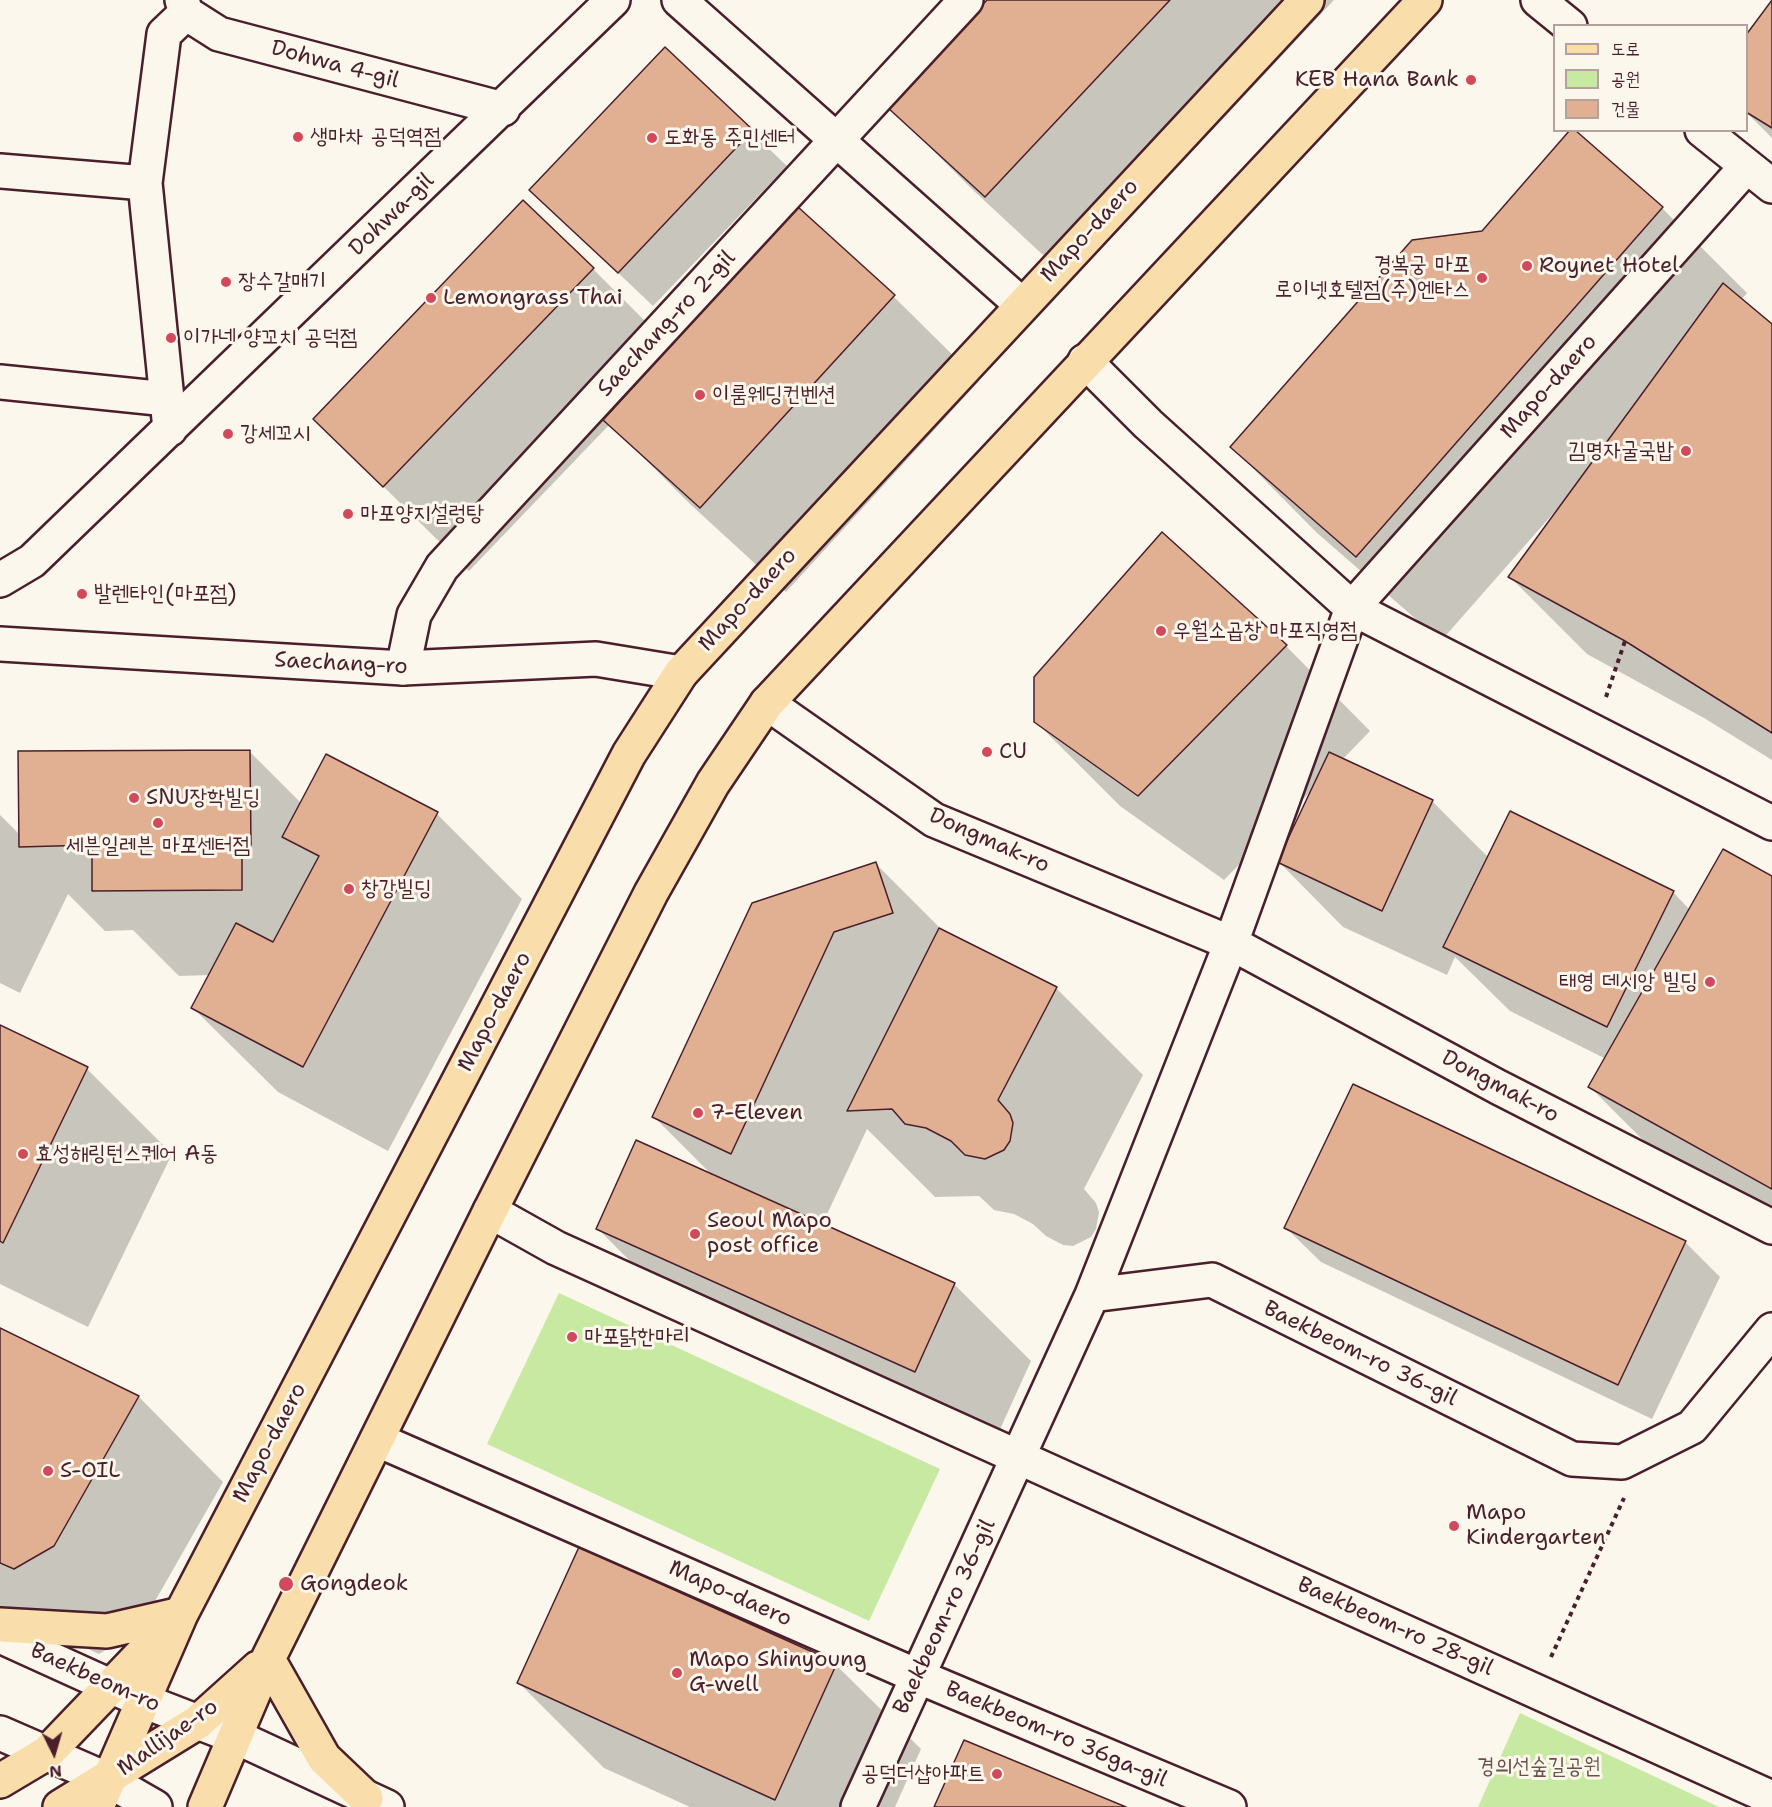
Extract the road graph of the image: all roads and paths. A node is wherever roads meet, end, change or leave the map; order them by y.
1 (613, 0) edge
2 (679, 0) edge
3 (966, 0) edge
4 (1307, 0) edge
5 (1425, 0) edge
6 (1538, 0) edge
7 (184, 7) edge
8 (1568, 24) edge
9 (503, 109) junction
10 (1704, 132) edge
11 (838, 141) junction
12 (1747, 166) junction
13 (0, 171) edge
14 (145, 183) junction
15 (1772, 186) edge
16 (1022, 305) junction
17 (1085, 361) junction
18 (0, 382) edge
19 (169, 414) junction
20 (0, 580) edge
21 (1352, 608) junction
22 (1625, 642) dead end
23 (0, 644) edge
24 (403, 668) junction
25 (681, 673) junction
26 (767, 703) junction
27 (1594, 732) junction
28 (1772, 823) edge
29 (1231, 943) junction
30 (490, 1211) junction
31 (1772, 1227) edge
32 (1092, 1296) junction
33 (1772, 1330) edge
34 (378, 1440) junction
35 (1018, 1457) junction
36 (1622, 1462) junction
37 (181, 1614) junction
38 (0, 1625) edge
39 (0, 1636) edge
40 (268, 1659) junction
41 (917, 1676) junction
42 (111, 1685) junction
43 (1535, 1690) junction
44 (141, 1700) junction
45 (198, 1722) junction
46 (0, 1733) edge
47 (234, 1736) junction
48 (47, 1754) junction
49 (0, 1781) edge
50 (103, 1793) edge
51 (1772, 1798) edge
52 (376, 1802) edge
53 (60, 1807) edge
54 (155, 1807) edge
55 (205, 1807) edge
56 (858, 1807) edge
57 (1229, 1807) edge

1 - 9 street, Dohwa-gil
2 - 11 street
3 - 11 street, Saechang-ro 2-gil
4 - 16 main road, Mapo-daero
5 - 17 main road
6 - 8 street
7 - 9 street, Dohwa 4-gil
7 - 14 street
9 - 19 street, Dohwa-gil
10 - 12 street
11 - 16 street
11 - 24 street, Saechang-ro 2-gil
12 - 15 street
12 - 21 street, Mapo-daero
13 - 14 street
14 - 19 street
16 - 25 main road, Mapo-daero
17 - 21 street
17 - 26 main road
18 - 19 street
19 - 20 street, Dohwa-gil
21 - 27 street
21 - 29 street
22 - 27 path
23 - 24 street, Saechang-ro
24 - 25 street, Saechang-ro
25 - 37 main road, Mapo-daero
26 - 29 street, Dongmak-ro
26 - 30 main road
27 - 28 street
29 - 31 street, Dongmak-ro
29 - 32 street, Baekbeom-ro 36-gil
30 - 34 main road
30 - 35 street
32 - 35 street, Baekbeom-ro 36-gil
32 - 36 street, Baekbeom-ro 36-gil
33 - 36 street, Baekbeom-ro 36-gil
34 - 40 main road
34 - 41 street, Mapo-daero
35 - 41 street, Baekbeom-ro 36-gil
35 - 43 street, Baekbeom-ro 28-gil
36 - 43 path
37 - 38 main road
37 - 42 main road
37 - 44 main road, Mapo-daero
39 - 42 street, Baekbeom-ro
40 - 45 main road, Mallijae-ro
40 - 47 main road
40 - 52 main road
41 - 56 street, Baekbeom-ro 36-gil
41 - 57 street, Baekbeom-ro 36ga-gil
42 - 44 street, Baekbeom-ro
42 - 48 main road
43 - 51 street, Baekbeom-ro 28-gil
44 - 45 street, Baekbeom-ro
44 - 50 main road, Mapo-daero
45 - 47 street, Baekbeom-ro
45 - 50 main road, Mallijae-ro
46 - 48 street
47 - 52 street, Baekbeom-ro
47 - 55 main road
48 - 49 main road
48 - 50 street
50 - 53 main road, Mallijae-ro
50 - 54 street

